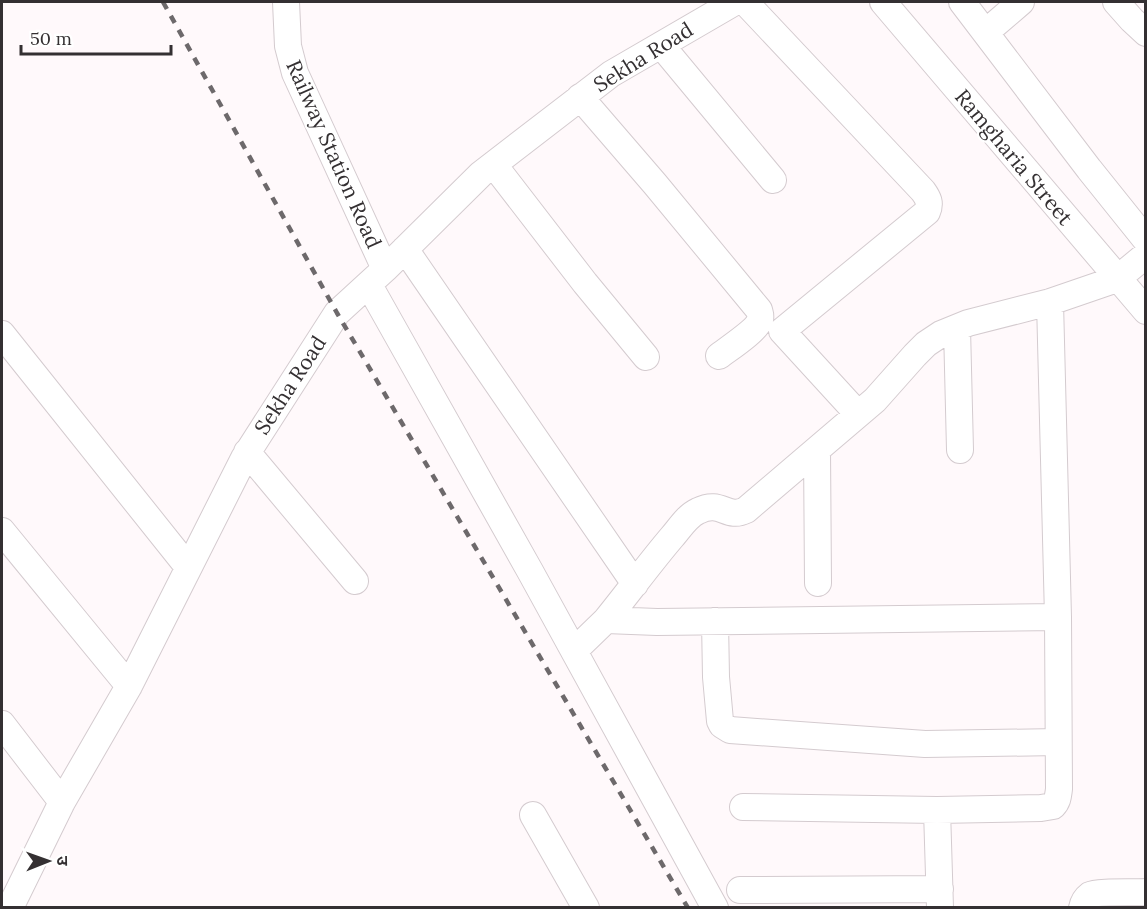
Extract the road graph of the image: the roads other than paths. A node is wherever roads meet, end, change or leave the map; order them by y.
1 (286, 2) edge
2 (735, 2) edge
3 (745, 2) edge
4 (884, 2) edge
5 (962, 2) edge
6 (1021, 2) edge
7 (1116, 2) edge
8 (986, 32) junction
9 (1146, 33) edge
10 (661, 45) junction
11 (580, 97) junction
12 (494, 165) junction
13 (773, 180) dead end
14 (1146, 240) edge
15 (405, 249) junction
16 (1146, 255) edge
17 (377, 277) junction
18 (1117, 279) junction
19 (1050, 302) junction
20 (1146, 312) edge
21 (957, 328) junction
22 (2, 334) edge
23 (719, 356) dead end
24 (646, 357) dead end
25 (858, 414) junction
26 (817, 450) junction
27 (960, 450) dead end
28 (247, 452) junction
29 (2, 531) edge
30 (189, 567) junction
31 (355, 581) dead end
32 (818, 583) dead end
33 (635, 584) junction
34 (1058, 617) junction
35 (606, 620) junction
36 (715, 621) junction
37 (574, 651) junction
38 (129, 686) junction
39 (2, 724) edge
40 (1058, 742) junction
41 (62, 802) junction
42 (743, 807) dead end
43 (937, 810) junction
44 (532, 815) dead end
45 (740, 890) dead end
46 (1146, 892) edge
47 (940, 898) edge
48 (8, 900) edge
49 (586, 908) edge
50 (715, 908) edge
51 (1082, 908) edge

1 - 17 street, Railway Station Road
2 - 10 street, Sekha Road
3 - 25 street
4 - 18 street, Ramgharia Street
5 - 8 street
6 - 8 street
7 - 9 street
8 - 14 street
10 - 11 street, Sekha Road
10 - 13 street
11 - 12 street, Sekha Road
11 - 23 street
12 - 15 street, Sekha Road
12 - 24 street
15 - 17 street, Sekha Road
15 - 33 street
16 - 18 street
17 - 28 street, Sekha Road
17 - 37 street, Railway Station Road
18 - 19 street
18 - 20 street, Ramgharia Street
19 - 21 street
19 - 34 street
21 - 25 street
21 - 27 street
22 - 30 street
25 - 26 street
26 - 32 street
26 - 33 street
28 - 30 street, Sekha Road
28 - 31 street
29 - 38 street
30 - 38 street, Sekha Road
33 - 35 street
34 - 36 street
34 - 40 street
35 - 36 street
35 - 37 street
36 - 40 street
37 - 50 street, Railway Station Road
38 - 41 street, Sekha Road
39 - 41 street
40 - 43 street
41 - 48 street, Sekha Road
42 - 43 street
43 - 47 street
44 - 49 street
45 - 47 street
46 - 51 street

